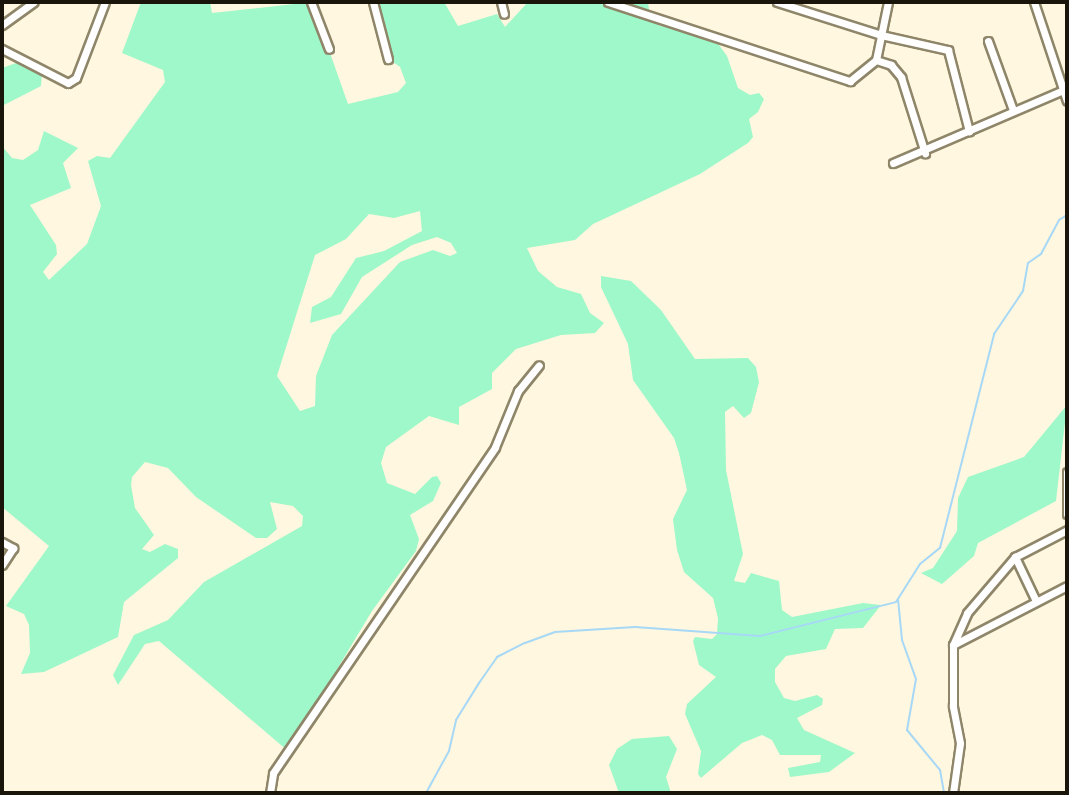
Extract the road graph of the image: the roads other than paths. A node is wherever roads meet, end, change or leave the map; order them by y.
1 (34, 2) edge
2 (105, 2) edge
3 (311, 2) edge
4 (373, 2) edge
5 (501, 2) edge
6 (608, 2) edge
7 (777, 2) edge
8 (888, 2) edge
9 (1034, 2) edge
10 (504, 14) dead end
11 (2, 25) edge
12 (881, 35) junction
13 (988, 41) dead end
14 (329, 48) dead end
15 (2, 49) edge
16 (388, 59) dead end
17 (876, 60) junction
18 (1063, 90) junction
19 (1067, 101) edge
20 (1013, 110) junction
21 (969, 131) junction
22 (925, 153) junction
23 (893, 163) dead end
24 (539, 365) dead end
25 (1067, 472) edge
26 (1067, 514) edge
27 (1067, 530) edge
28 (2, 542) edge
29 (1015, 558) junction
30 (2, 565) edge
31 (1067, 586) edge
32 (1036, 601) junction
33 (953, 645) junction
34 (270, 793) edge
35 (953, 793) edge

1 - 11 street
2 - 15 street
3 - 14 street
4 - 16 street
5 - 10 street
6 - 17 street
7 - 12 street
8 - 12 street
9 - 18 street
12 - 17 street
12 - 21 street
13 - 20 street
17 - 22 street
18 - 19 street
18 - 20 street
20 - 21 street
21 - 22 street
22 - 23 street
24 - 34 street
25 - 26 street
27 - 29 street
28 - 30 street
29 - 32 street
29 - 33 street
31 - 32 street
32 - 33 street
33 - 35 street

